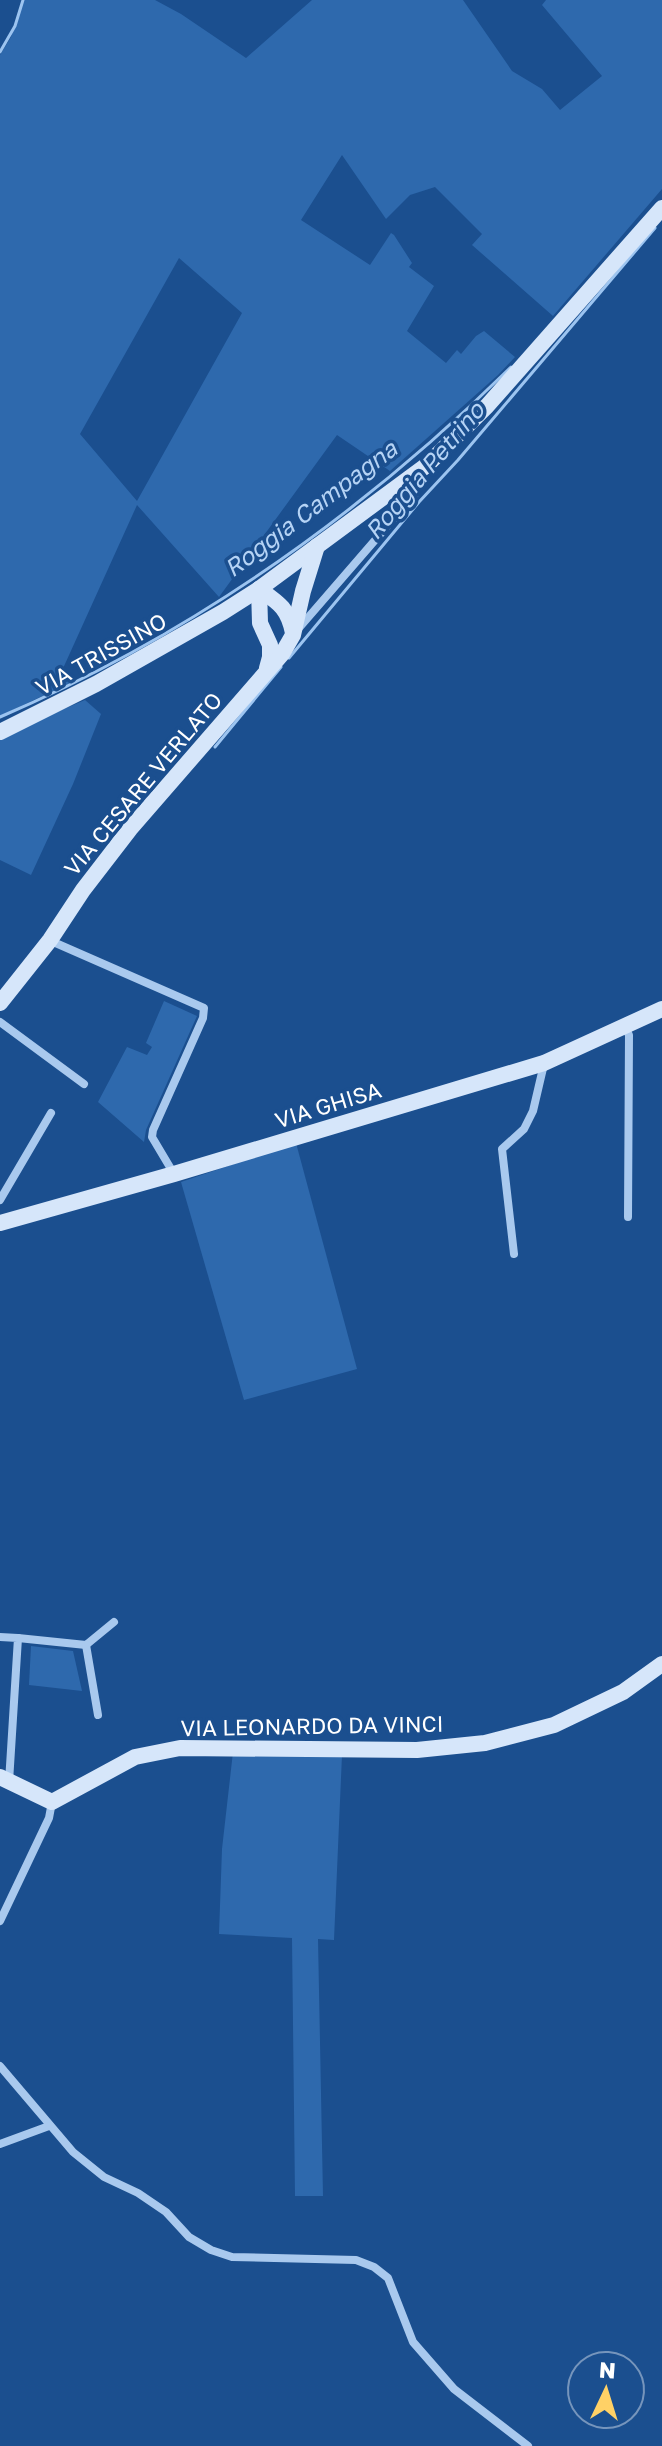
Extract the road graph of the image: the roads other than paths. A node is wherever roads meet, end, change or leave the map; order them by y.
1 (662, 208) edge
2 (405, 481) junction
3 (317, 546) junction
4 (259, 589) junction
5 (223, 612) junction
6 (260, 623) junction
7 (293, 635) junction
8 (266, 672) junction
9 (0, 732) edge
10 (50, 940) junction
11 (0, 1003) edge
12 (662, 1009) edge
13 (0, 1022) edge
14 (625, 1027) junction
15 (544, 1063) junction
16 (84, 1084) dead end
17 (51, 1113) dead end
18 (174, 1174) junction
19 (0, 1200) edge
20 (628, 1217) dead end
21 (0, 1223) edge
22 (514, 1254) dead end
23 (114, 1622) dead end
24 (0, 1637) edge
25 (18, 1638) junction
26 (86, 1645) junction
27 (662, 1664) edge
28 (98, 1715) dead end
29 (5, 1780) edge
30 (52, 1802) junction
31 (0, 1921) edge
32 (0, 2066) edge
33 (49, 2126) junction
34 (0, 2144) edge
35 (528, 2446) edge

1 - 2 street
2 - 3 street
2 - 7 street, VIA CESARE VERLATO
3 - 4 street
3 - 7 street, VIA CESARE VERLATO
4 - 5 street
4 - 6 street
4 - 7 street
5 - 6 street
5 - 9 street, VIA TRISSINO
6 - 8 street
7 - 8 street, VIA CESARE VERLATO
8 - 10 street, VIA CESARE VERLATO
10 - 11 street, VIA CESARE VERLATO
10 - 18 street
12 - 14 street, VIA GHISA
13 - 16 street
14 - 15 street, VIA GHISA
14 - 20 street
15 - 18 street, VIA GHISA
15 - 22 street
17 - 19 street
18 - 21 street, VIA GHISA
23 - 26 street
24 - 25 street
25 - 26 street
25 - 29 street
26 - 28 street
27 - 30 street, VIA LEONARDO DA VINCI
29 - 30 street
30 - 31 street
32 - 33 street
33 - 34 street
33 - 35 street

